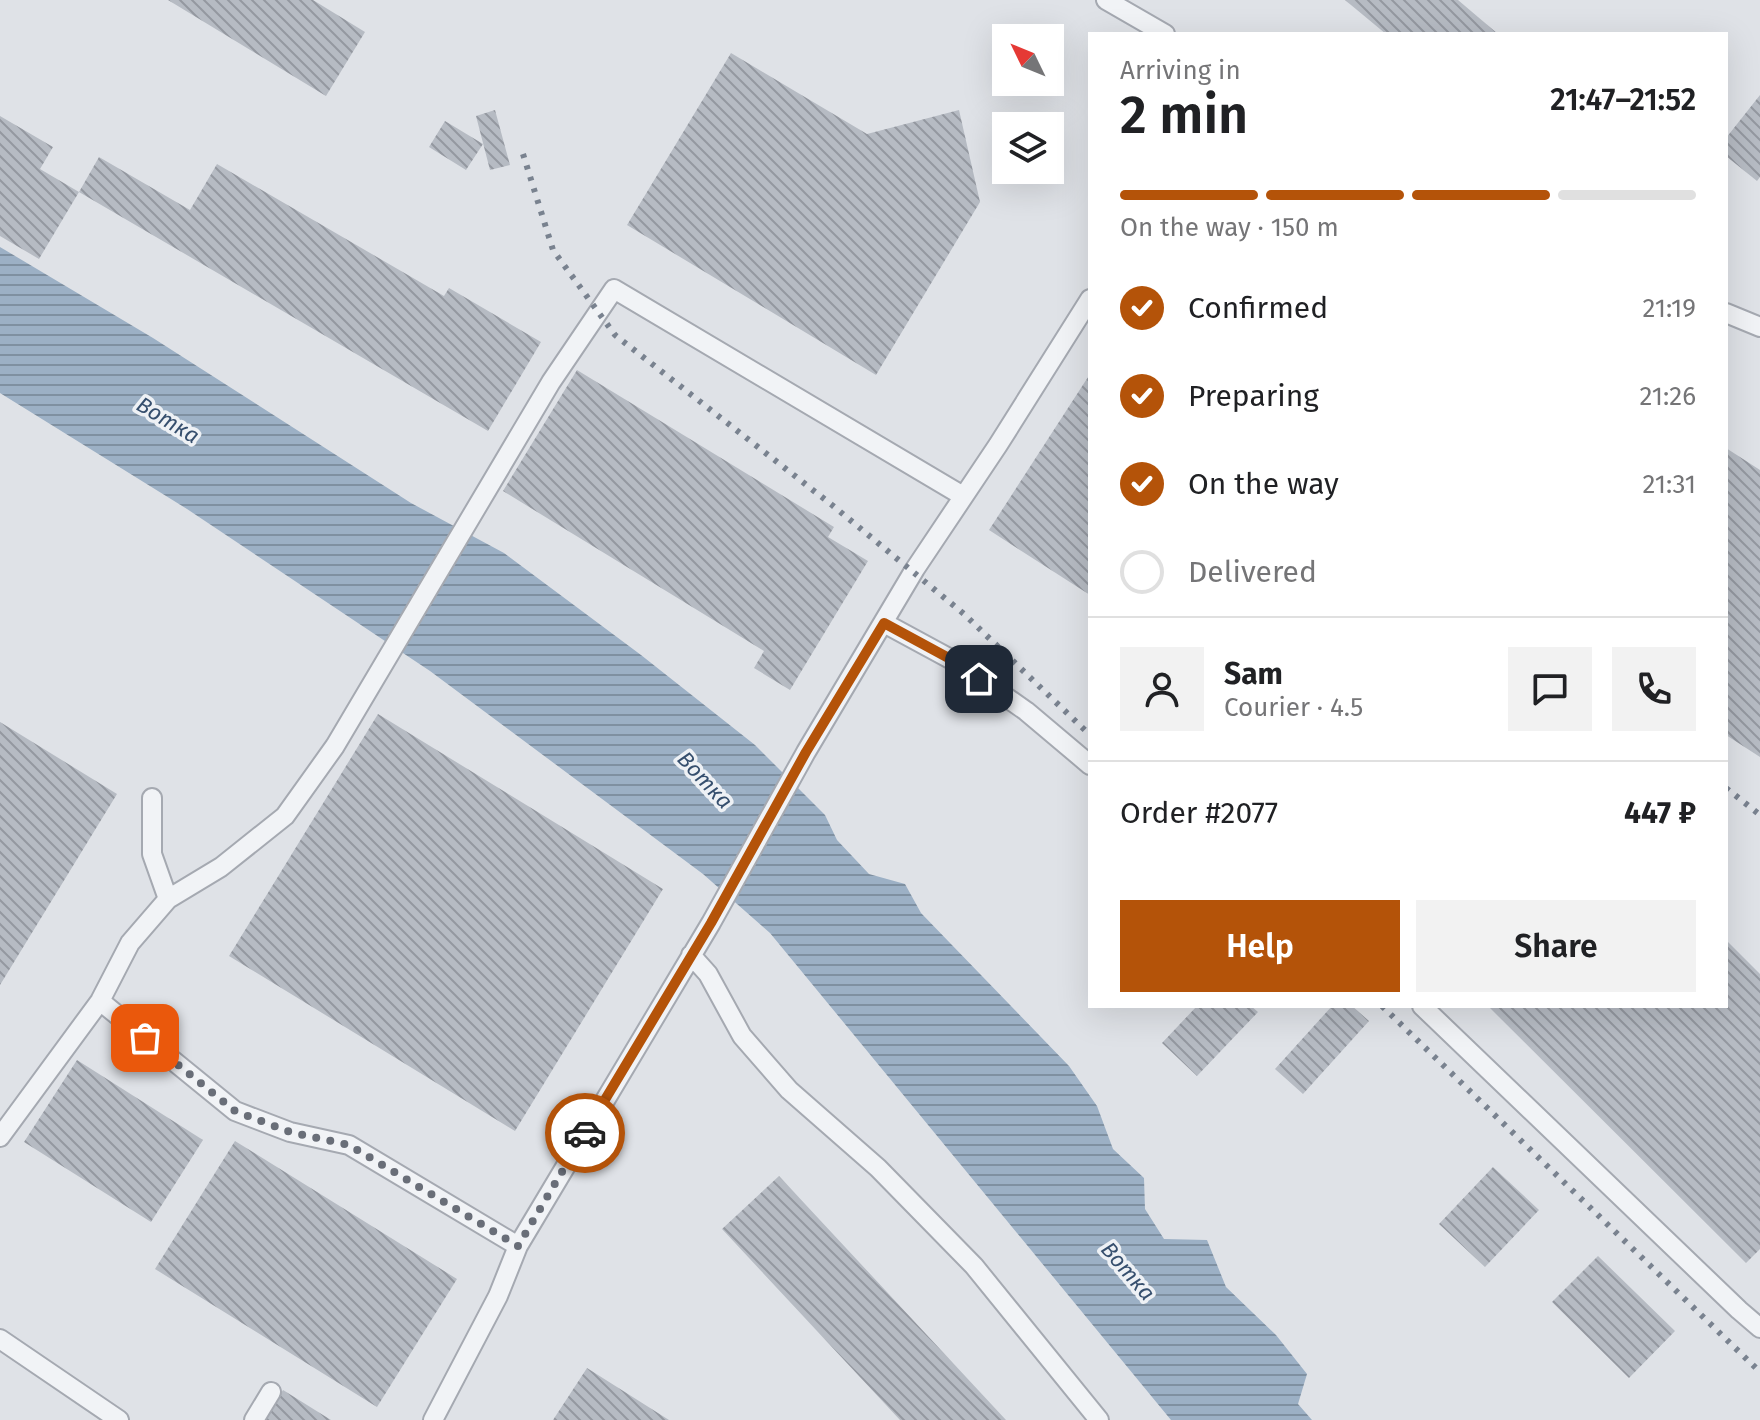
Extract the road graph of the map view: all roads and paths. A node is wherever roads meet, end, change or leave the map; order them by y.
1 (1106, 0) edge
2 (1162, 32) edge
3 (1088, 302) edge
4 (1728, 314) edge
5 (1760, 327) edge
6 (963, 496) junction
7 (884, 623) junction
8 (1088, 763) edge
9 (152, 798) dead end
10 (168, 899) junction
11 (691, 955) junction
12 (100, 1001) junction
13 (1424, 1008) edge
14 (0, 1137) edge
15 (518, 1246) junction
16 (1760, 1328) edge
17 (0, 1339) edge
18 (271, 1392) dead end
19 (119, 1420) edge
20 (254, 1420) edge
21 (433, 1420) edge
22 (1099, 1420) edge

1 - 2 lane
3 - 6 lane
4 - 5 lane
6 - 7 lane
6 - 10 lane
7 - 8 lane
7 - 11 lane
9 - 10 lane
10 - 12 lane
11 - 15 lane
11 - 22 lane
12 - 14 lane
12 - 15 lane
13 - 16 lane
15 - 21 lane
17 - 19 lane
18 - 20 lane

